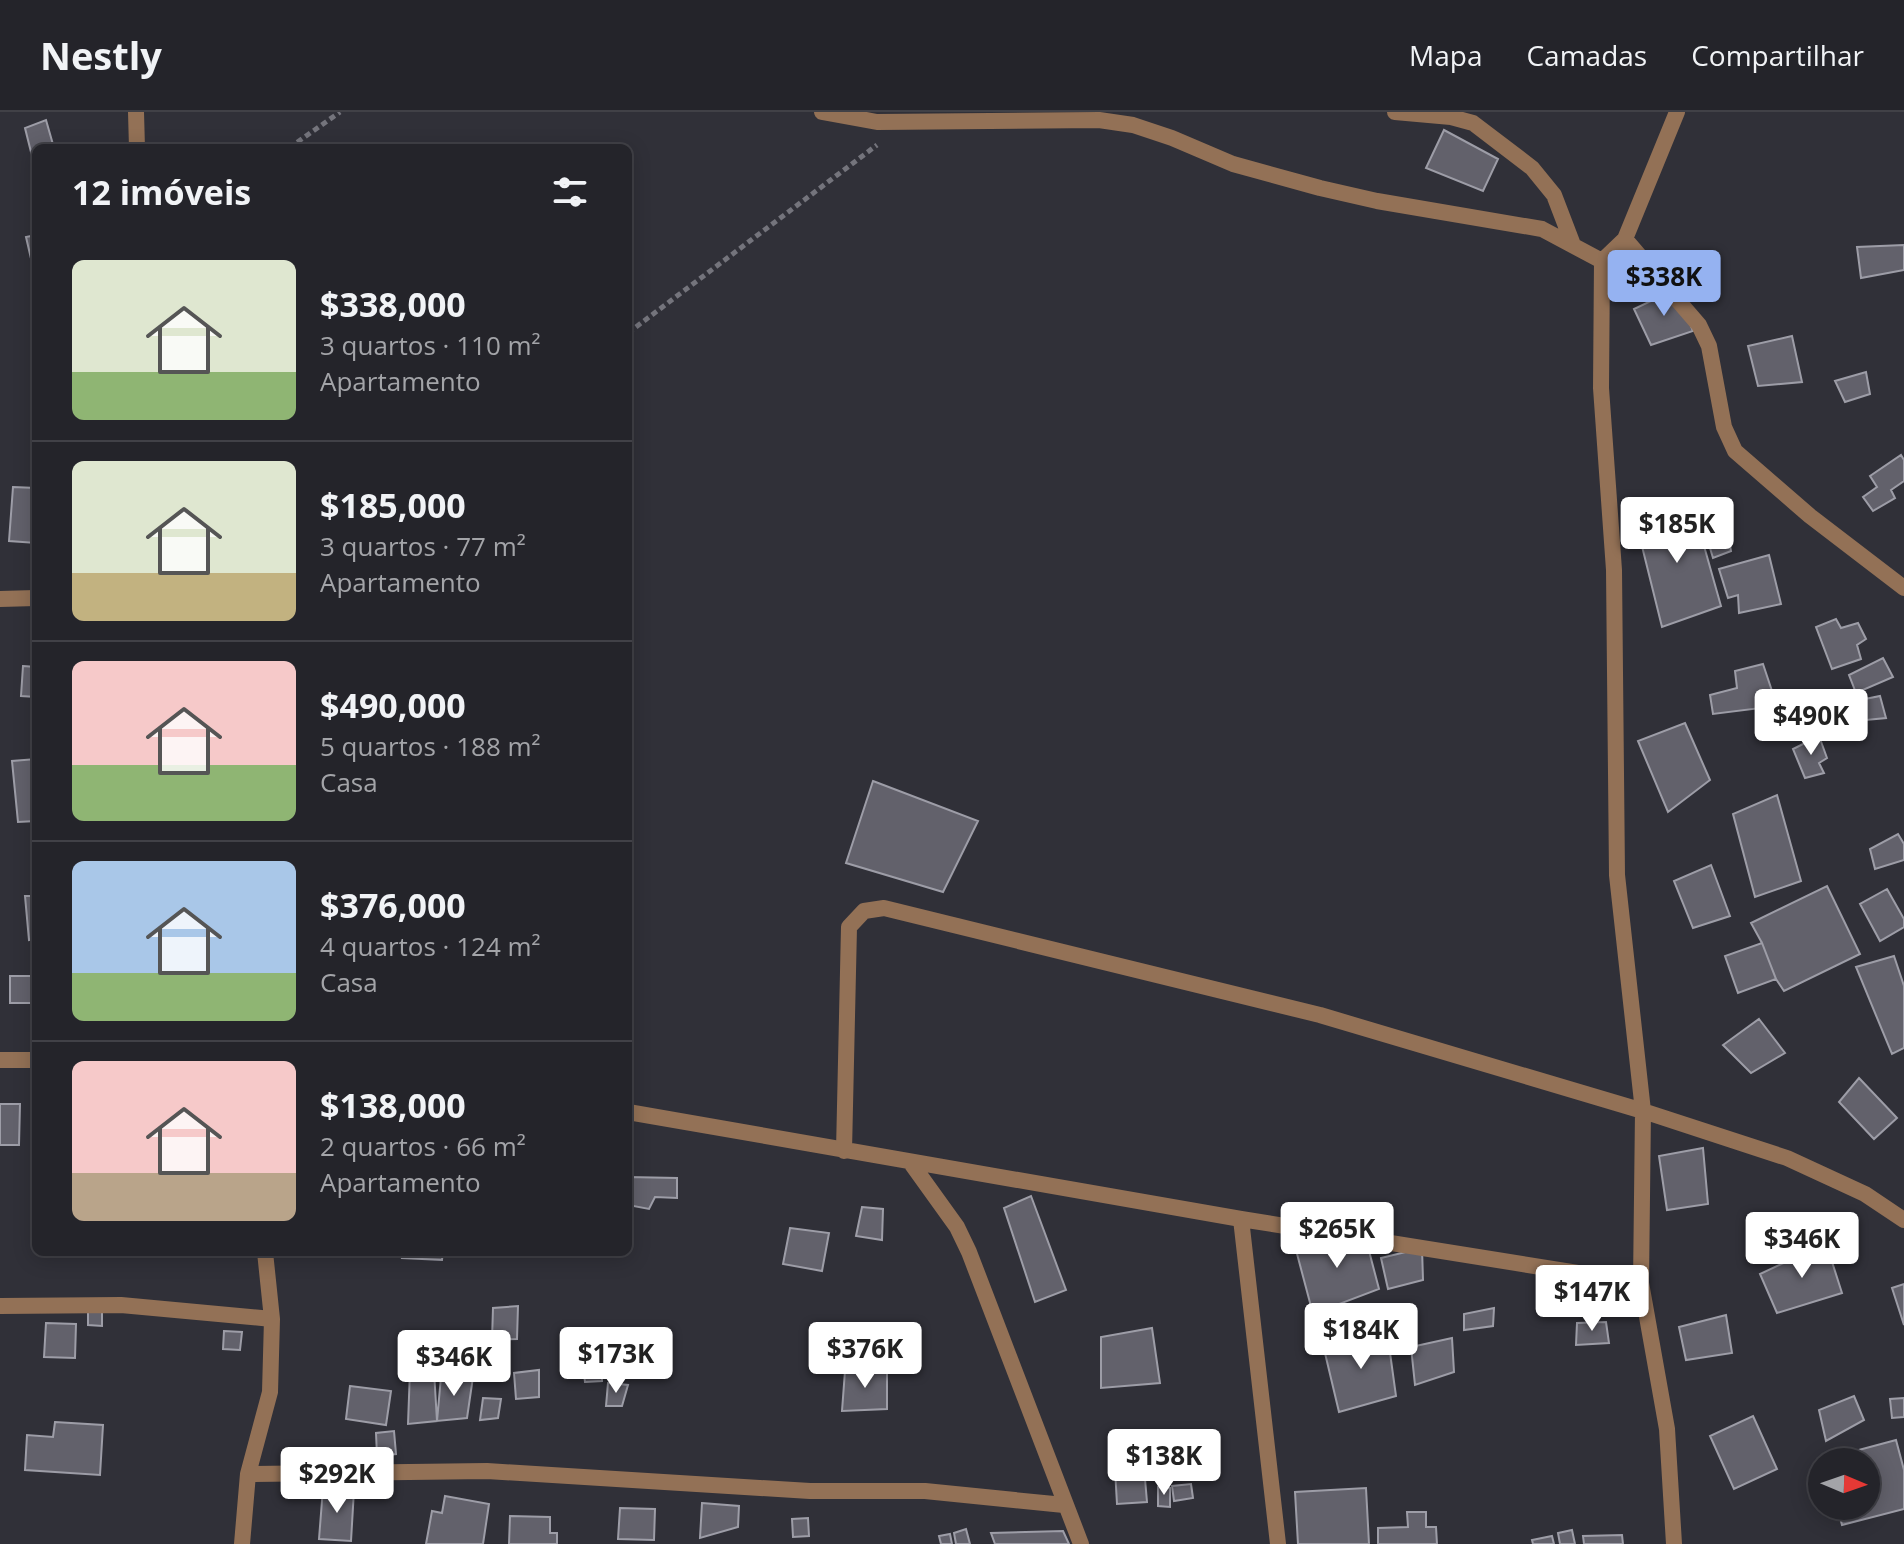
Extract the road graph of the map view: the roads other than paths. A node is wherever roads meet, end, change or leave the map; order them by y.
1 (136, 112) edge
2 (822, 112) edge
3 (1395, 112) edge
4 (1677, 112) edge
5 (988, 116) edge
6 (1471, 118) edge
7 (137, 144) edge
8 (1625, 239) junction
9 (1572, 242) junction
10 (1602, 261) junction
11 (1904, 588) edge
12 (32, 598) edge
13 (0, 599) edge
14 (0, 1060) edge
15 (32, 1060) edge
16 (1643, 1111) junction
17 (632, 1113) edge
18 (844, 1151) junction
19 (911, 1163) junction
20 (1241, 1219) junction
21 (1904, 1220) edge
22 (265, 1256) edge
23 (1641, 1283) junction
24 (0, 1306) edge
25 (272, 1319) junction
26 (248, 1474) junction
27 (1064, 1505) junction
28 (242, 1544) edge
29 (1081, 1544) edge
30 (1278, 1544) edge
31 (1674, 1544) edge

1 - 7 street
2 - 5 street
3 - 6 street
4 - 8 street
5 - 9 street
6 - 9 street
8 - 10 street
8 - 11 street
9 - 10 street
10 - 16 street
12 - 13 street
14 - 15 street
16 - 18 street
16 - 21 street
16 - 23 street
17 - 18 street
18 - 19 street
19 - 20 street
19 - 27 street
20 - 23 street
20 - 30 street
22 - 25 street
23 - 31 street
24 - 25 street
25 - 26 street
26 - 27 street
26 - 28 street
27 - 29 street

